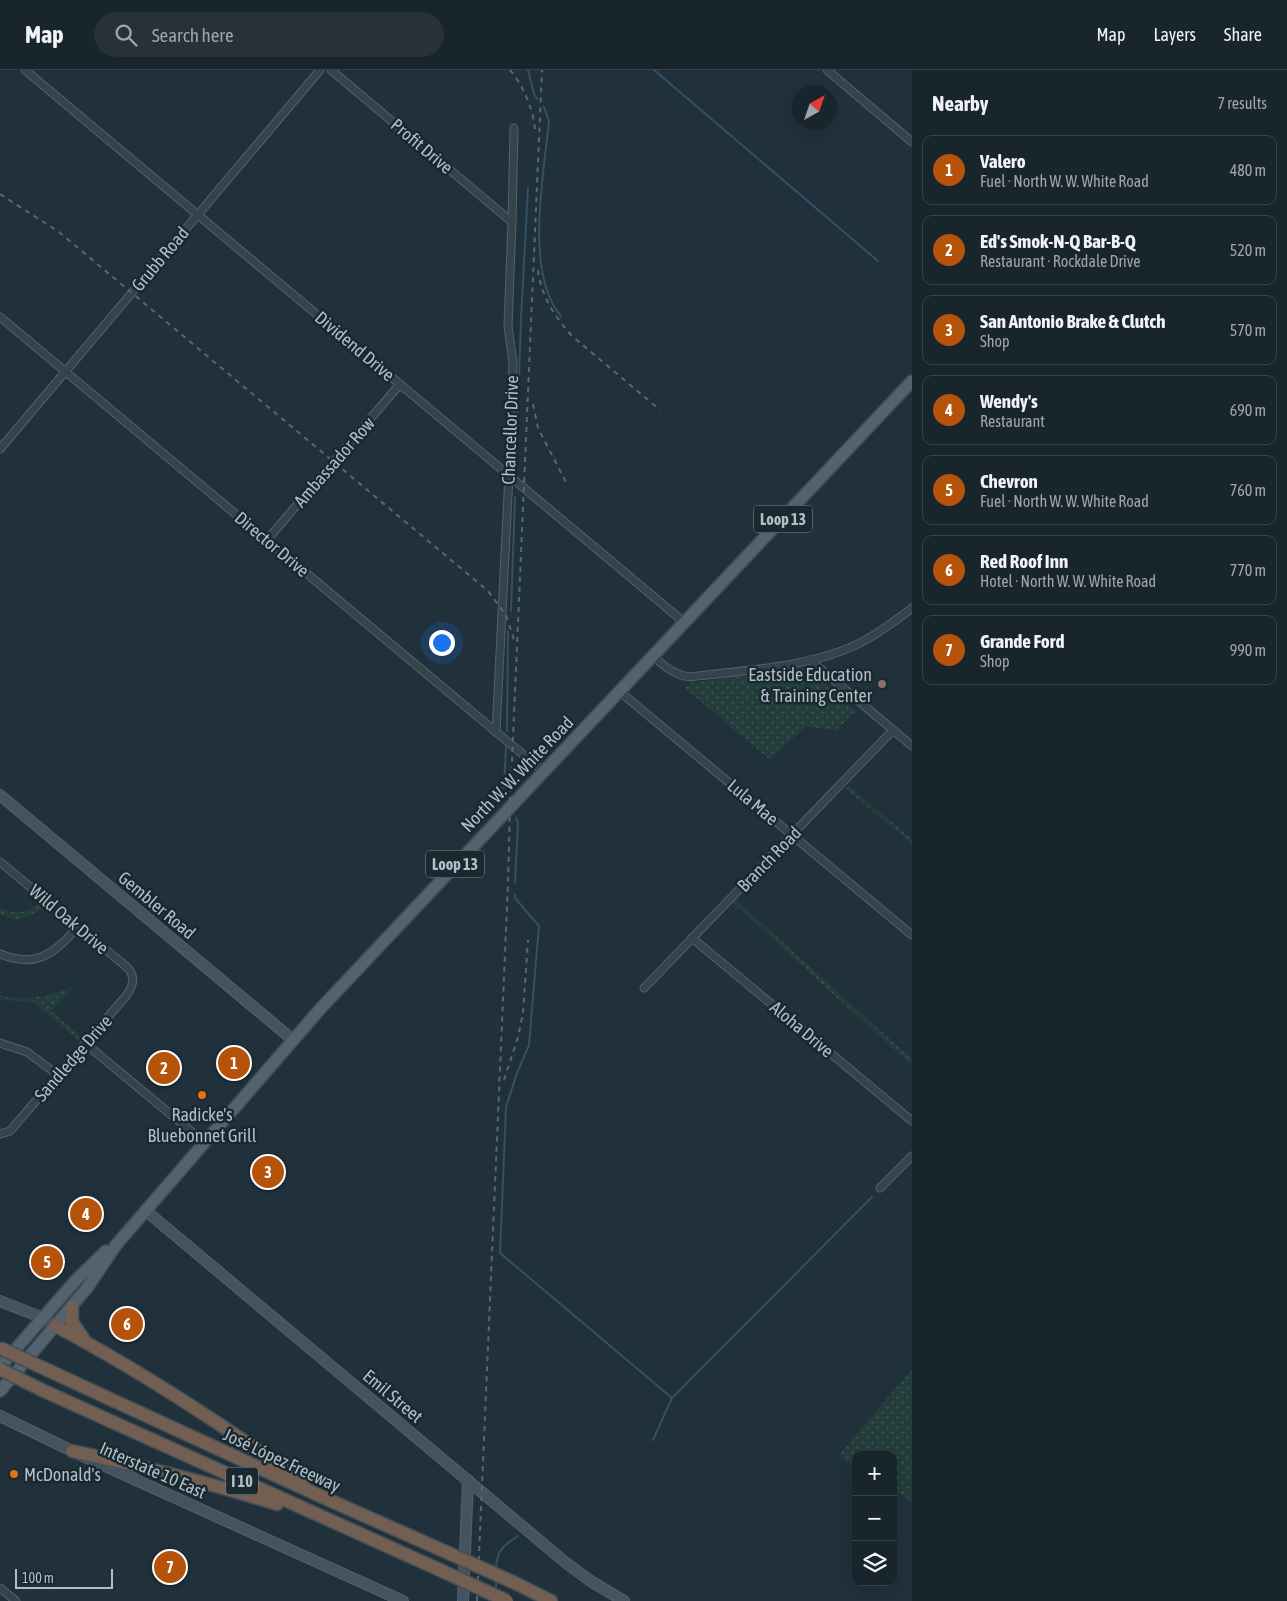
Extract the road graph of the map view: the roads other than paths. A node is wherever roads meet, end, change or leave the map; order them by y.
1 (25, 70) edge
2 (320, 70) edge
3 (331, 70) edge
4 (827, 70) edge
5 (514, 128) dead end
6 (912, 142) edge
7 (198, 214) junction
8 (512, 222) junction
9 (0, 317) edge
10 (65, 372) junction
11 (912, 381) edge
12 (400, 384) junction
13 (0, 449) edge
14 (509, 475) junction
15 (267, 540) junction
16 (912, 608) edge
17 (685, 623) junction
18 (653, 656) junction
19 (810, 660) junction
20 (619, 691) junction
21 (893, 730) junction
22 (496, 732) junction
23 (912, 746) edge
24 (544, 772) junction
25 (0, 796) edge
26 (793, 835) junction
27 (0, 862) edge
28 (78, 927) junction
29 (912, 935) edge
30 (692, 938) junction
31 (0, 954) edge
32 (133, 979) joint
33 (644, 988) dead end
34 (293, 1040) junction
35 (0, 1043) edge
36 (86, 1044) junction
37 (58, 1075) junction
38 (912, 1120) edge
39 (3, 1134) edge
40 (204, 1142) junction
41 (912, 1156) edge
42 (880, 1188) dead end
43 (145, 1210) junction
44 (116, 1245) junction
45 (0, 1301) edge
46 (72, 1307) junction
47 (43, 1318) junction
48 (56, 1326) junction
49 (87, 1342) junction
50 (0, 1348) edge
51 (0, 1368) edge
52 (0, 1391) edge
53 (0, 1416) edge
54 (72, 1451) junction
55 (468, 1480) junction
56 (489, 1497) junction
57 (329, 1500) junction
58 (467, 1505) junction
59 (318, 1515) junction
60 (0, 1588) edge
61 (16, 1601) edge
62 (403, 1601) edge
63 (462, 1601) edge
64 (507, 1601) edge
65 (551, 1601) edge
66 (624, 1601) edge

1 - 7 street, Dividend Drive
2 - 7 street, Grubb Road
3 - 8 street, Profit Drive
4 - 6 street
5 - 8 street, Chancellor Drive
7 - 10 street, Grubb Road
7 - 12 street, Dividend Drive
8 - 14 street, Chancellor Drive
9 - 10 street, Director Drive
10 - 13 street, Grubb Road
10 - 15 street, Director Drive
11 - 17 main road, North W. W. White Road / Loop 13
12 - 14 street, Dividend Drive
12 - 15 street, Ambassador Row
14 - 17 street, Dividend Drive
14 - 22 street, Chancellor Drive
15 - 22 street, Director Drive
16 - 19 street
17 - 18 main road, North W. W. White Road / Loop 13
18 - 19 street
18 - 20 main road, North W. W. White Road / Loop 13
19 - 21 street
20 - 24 main road, North W. W. White Road / Loop 13
20 - 26 street, Lula Mae
21 - 23 street
21 - 26 street, Branch Road
22 - 24 street, Director Drive
24 - 34 main road, North W. W. White Road / Loop 13
25 - 34 main road, Gembler Road
26 - 29 street, Lula Mae
26 - 30 street, Branch Road
27 - 28 street, Wild Oak Drive
28 - 31 street
28 - 32 street, Wild Oak Drive
30 - 33 street, Branch Road
30 - 38 street, Aloha Drive
32 - 36 street, Sandledge Drive
34 - 40 main road, North W. W. White Road / Loop 13
35 - 37 street
36 - 37 street, Sandledge Drive
36 - 40 street
37 - 39 street, Sandledge Drive
40 - 43 main road, North W. W. White Road / Loop 13
41 - 42 street
43 - 44 main road, North W. W. White Road / Loop 13
43 - 55 main road, Emil Street
44 - 46 main road, North W. W. White Road / Loop 13
44 - 47 main road, North W. W. White Road / Loop 13
45 - 47 main road
46 - 48 main road, North W. W. White Road / Loop 13
46 - 49 highway
47 - 48 main road
47 - 51 main road, Loop 13
48 - 49 highway
48 - 52 main road, North W. W. White Road / Loop 13
49 - 57 highway
50 - 57 highway, José López Freeway / I 10, bridge
51 - 59 highway, José López Freeway / I 10, bridge
53 - 54 main road, Interstate 10 East
54 - 59 highway
54 - 62 main road, Interstate 10 East
55 - 56 main road, Emil Street
55 - 58 main road
56 - 58 main road
56 - 66 main road, Emil Street
57 - 65 highway, José López Freeway / I 10, bridge
58 - 63 main road
59 - 64 highway, José López Freeway / I 10, bridge
60 - 61 street

